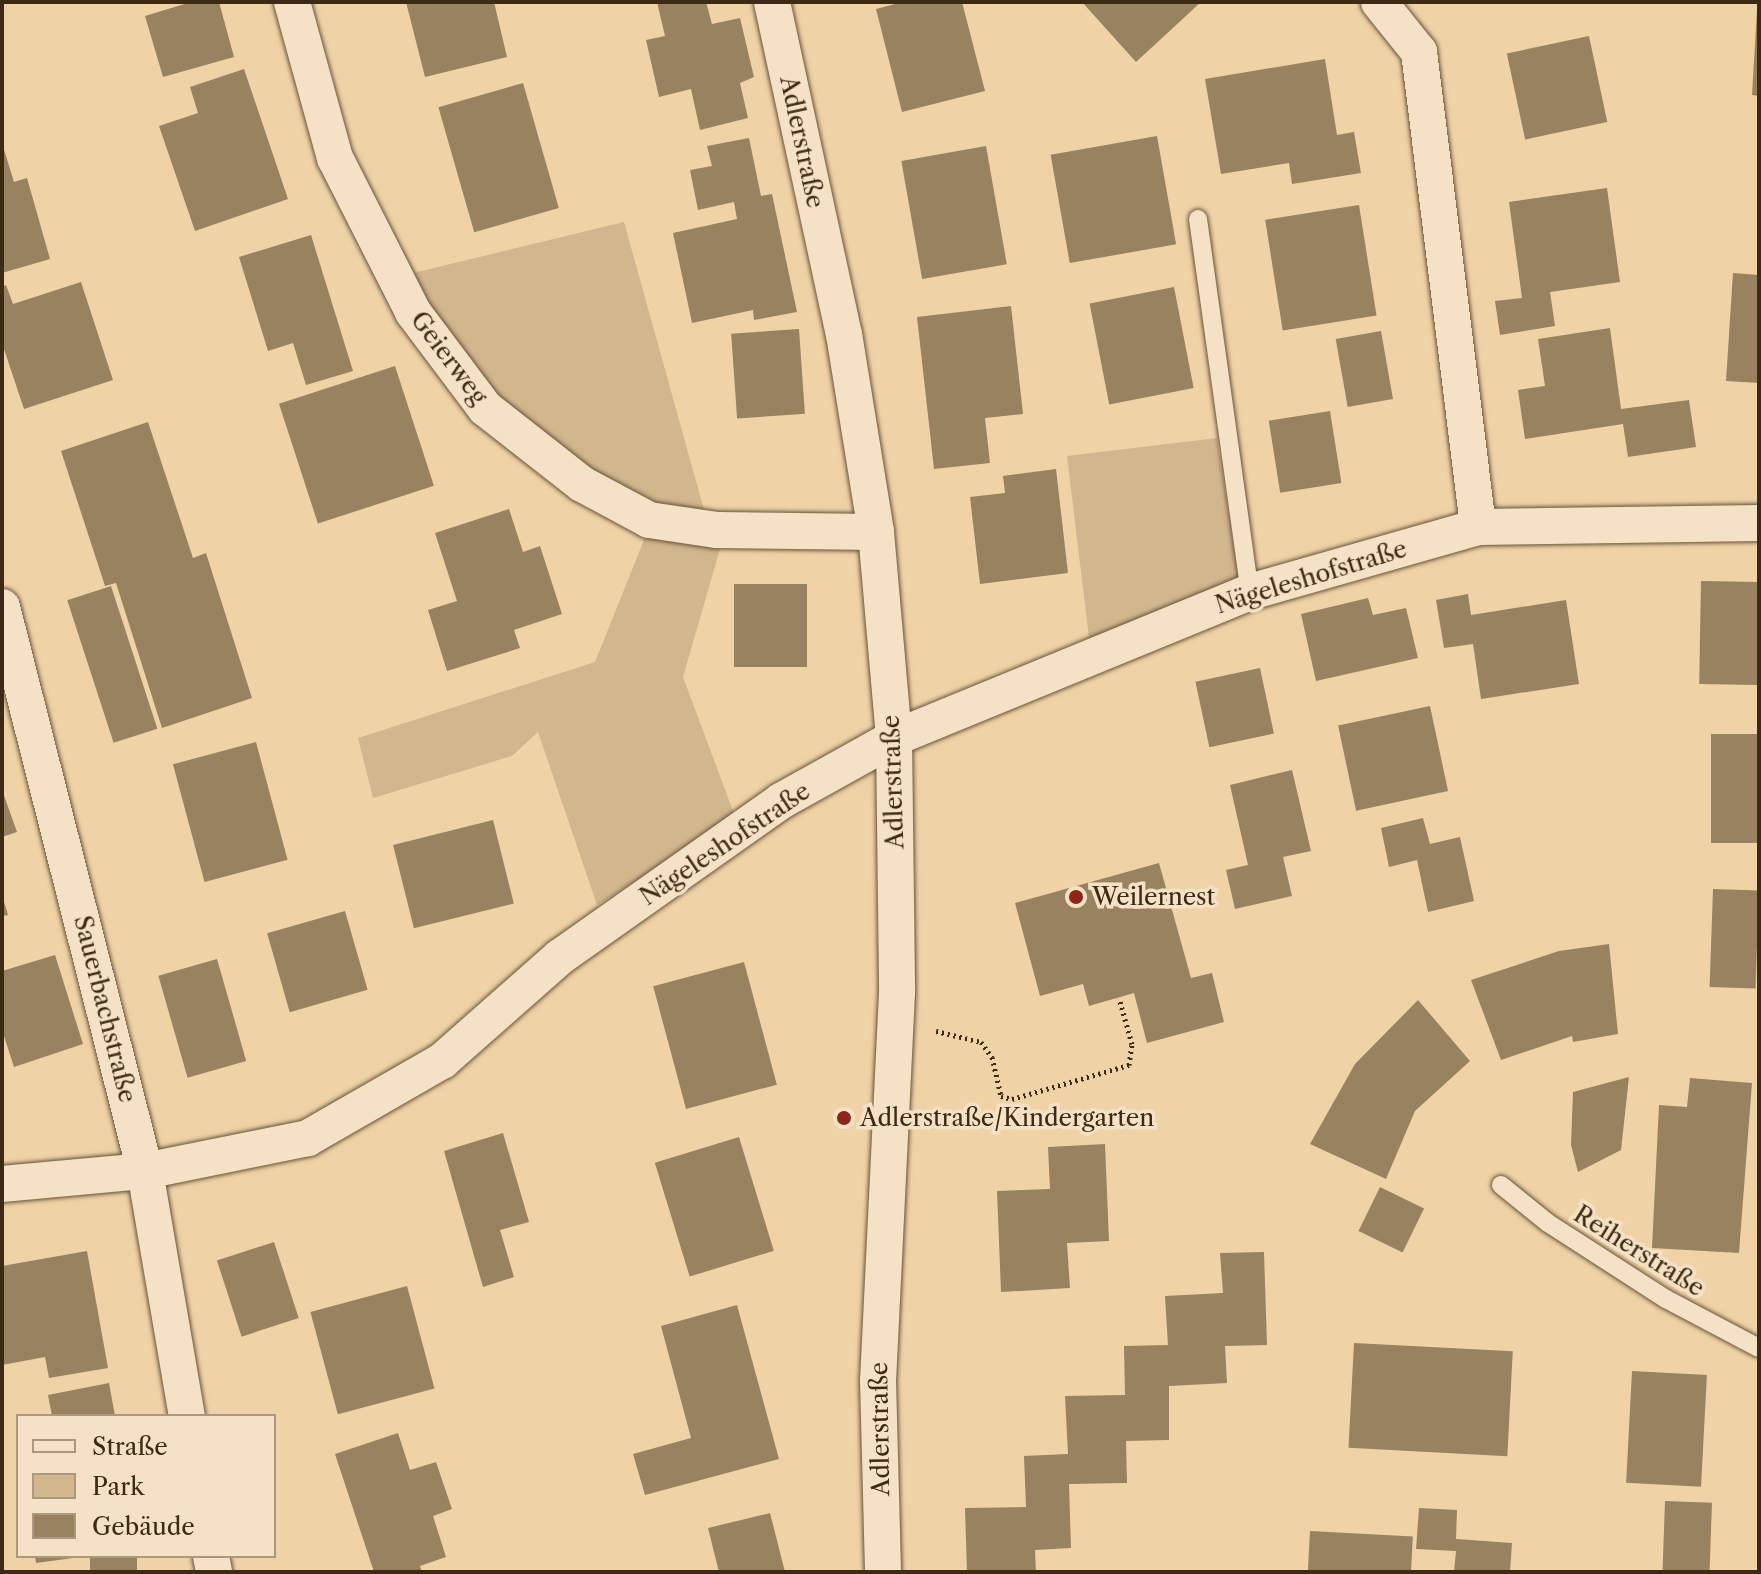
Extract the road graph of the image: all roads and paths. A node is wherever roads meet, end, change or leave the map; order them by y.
1 (292, 2) edge
2 (772, 2) edge
3 (1379, 2) edge
4 (1198, 219) dead end
5 (1759, 523) edge
6 (1478, 527) junction
7 (876, 532) junction
8 (1250, 592) junction
9 (2, 607) edge
10 (894, 738) junction
11 (1119, 998) dead end
12 (895, 1034) junction
13 (145, 1171) junction
14 (2, 1184) edge
15 (1501, 1185) dead end
16 (1759, 1348) edge
17 (187, 1414) edge
18 (883, 1572) edge

1 - 7 street, Geierweg
2 - 7 street, Adlerstraße
3 - 6 street
4 - 8 lane
5 - 6 street, Nägeleshofstraße
6 - 8 street, Nägeleshofstraße
7 - 10 street, Adlerstraße
8 - 10 street, Nägeleshofstraße
9 - 13 street, Sauerbachstraße
10 - 12 street, Adlerstraße
10 - 13 street, Nägeleshofstraße
11 - 12 path
12 - 18 street, Adlerstraße
13 - 14 street, Nägeleshofstraße
13 - 17 street, Sauerbachstraße
15 - 16 lane, Reiherstraße

